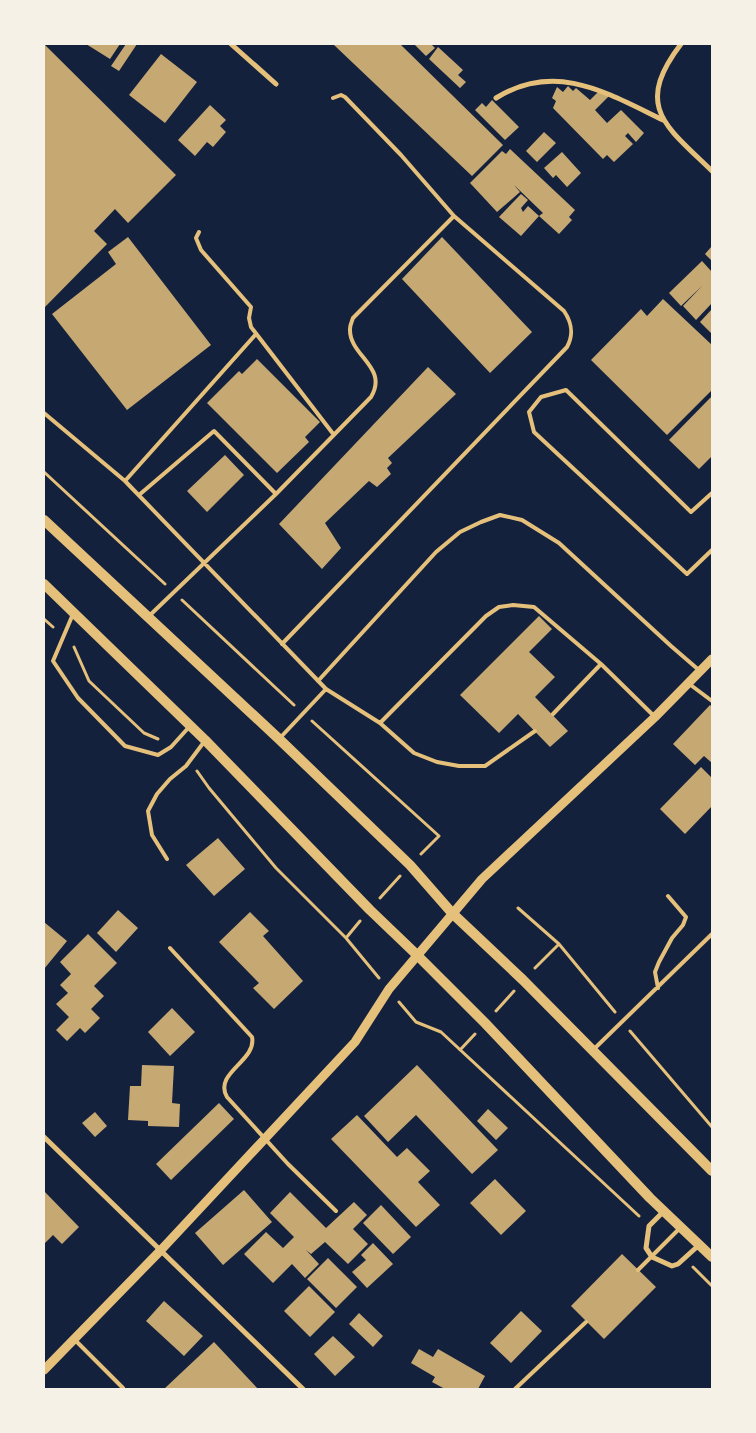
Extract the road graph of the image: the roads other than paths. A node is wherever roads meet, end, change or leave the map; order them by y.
1 (232, 44) edge
2 (680, 44) edge
3 (276, 84) dead end
4 (332, 98) dead end
5 (496, 98) dead end
6 (663, 120) junction
7 (712, 171) edge
8 (454, 216) junction
9 (199, 232) dead end
10 (256, 334) junction
11 (44, 413) edge
12 (334, 435) junction
13 (125, 481) junction
14 (712, 493) edge
15 (276, 494) junction
16 (139, 495) junction
17 (44, 520) edge
18 (712, 550) edge
19 (204, 564) junction
20 (44, 584) edge
21 (73, 613) junction
22 (148, 617) junction
23 (282, 644) junction
24 (712, 659) edge
25 (601, 664) junction
26 (700, 671) junction
27 (318, 681) junction
28 (688, 683) junction
29 (326, 689) junction
30 (712, 701) edge
31 (552, 714) dead end
32 (656, 717) junction
33 (380, 724) junction
34 (190, 726) junction
35 (534, 731) dead end
36 (279, 739) junction
37 (205, 740) junction
38 (167, 859) dead end
39 (668, 896) dead end
40 (452, 913) junction
41 (712, 934) edge
42 (170, 948) dead end
43 (417, 954) junction
44 (658, 988) junction
45 (593, 1050) junction
46 (44, 1137) edge
47 (265, 1140) junction
48 (712, 1171) edge
49 (336, 1211) dead end
50 (664, 1211) junction
51 (681, 1227) junction
52 (699, 1245) junction
53 (161, 1250) junction
54 (652, 1257) junction
55 (712, 1257) edge
56 (638, 1270) dead end
57 (586, 1322) dead end
58 (74, 1339) junction
59 (44, 1370) edge
60 (124, 1388) dead end
61 (303, 1389) edge
62 (515, 1389) edge

1 - 3 street
2 - 6 street
4 - 8 lane
5 - 6 street
6 - 7 street
8 - 12 lane
8 - 23 lane
9 - 10 lane
10 - 12 lane
10 - 13 lane
11 - 13 lane
12 - 15 lane
13 - 16 lane
14 - 18 lane
15 - 16 lane
15 - 19 lane
16 - 19 lane
17 - 22 main road
19 - 22 lane
19 - 23 lane
20 - 21 main road
21 - 34 main road
21 - 34 lane
22 - 36 main road
23 - 27 lane
24 - 26 street
25 - 31 lane
25 - 32 lane
25 - 33 lane
26 - 27 lane
26 - 28 street
27 - 29 lane
28 - 30 lane
28 - 32 street
29 - 33 lane
29 - 36 lane
32 - 40 street
33 - 35 lane
34 - 37 main road
36 - 40 main road
37 - 38 lane
37 - 43 main road
39 - 44 lane
40 - 43 street
40 - 45 main road
41 - 44 lane
42 - 47 lane
43 - 47 street
43 - 50 main road
44 - 45 lane
45 - 48 main road
46 - 53 street
47 - 49 lane
47 - 53 street
50 - 51 main road
50 - 54 street
51 - 52 main road
51 - 54 lane
52 - 54 street
52 - 55 main road
53 - 58 street
53 - 61 street
54 - 56 lane
57 - 62 lane
58 - 59 street
58 - 60 lane

